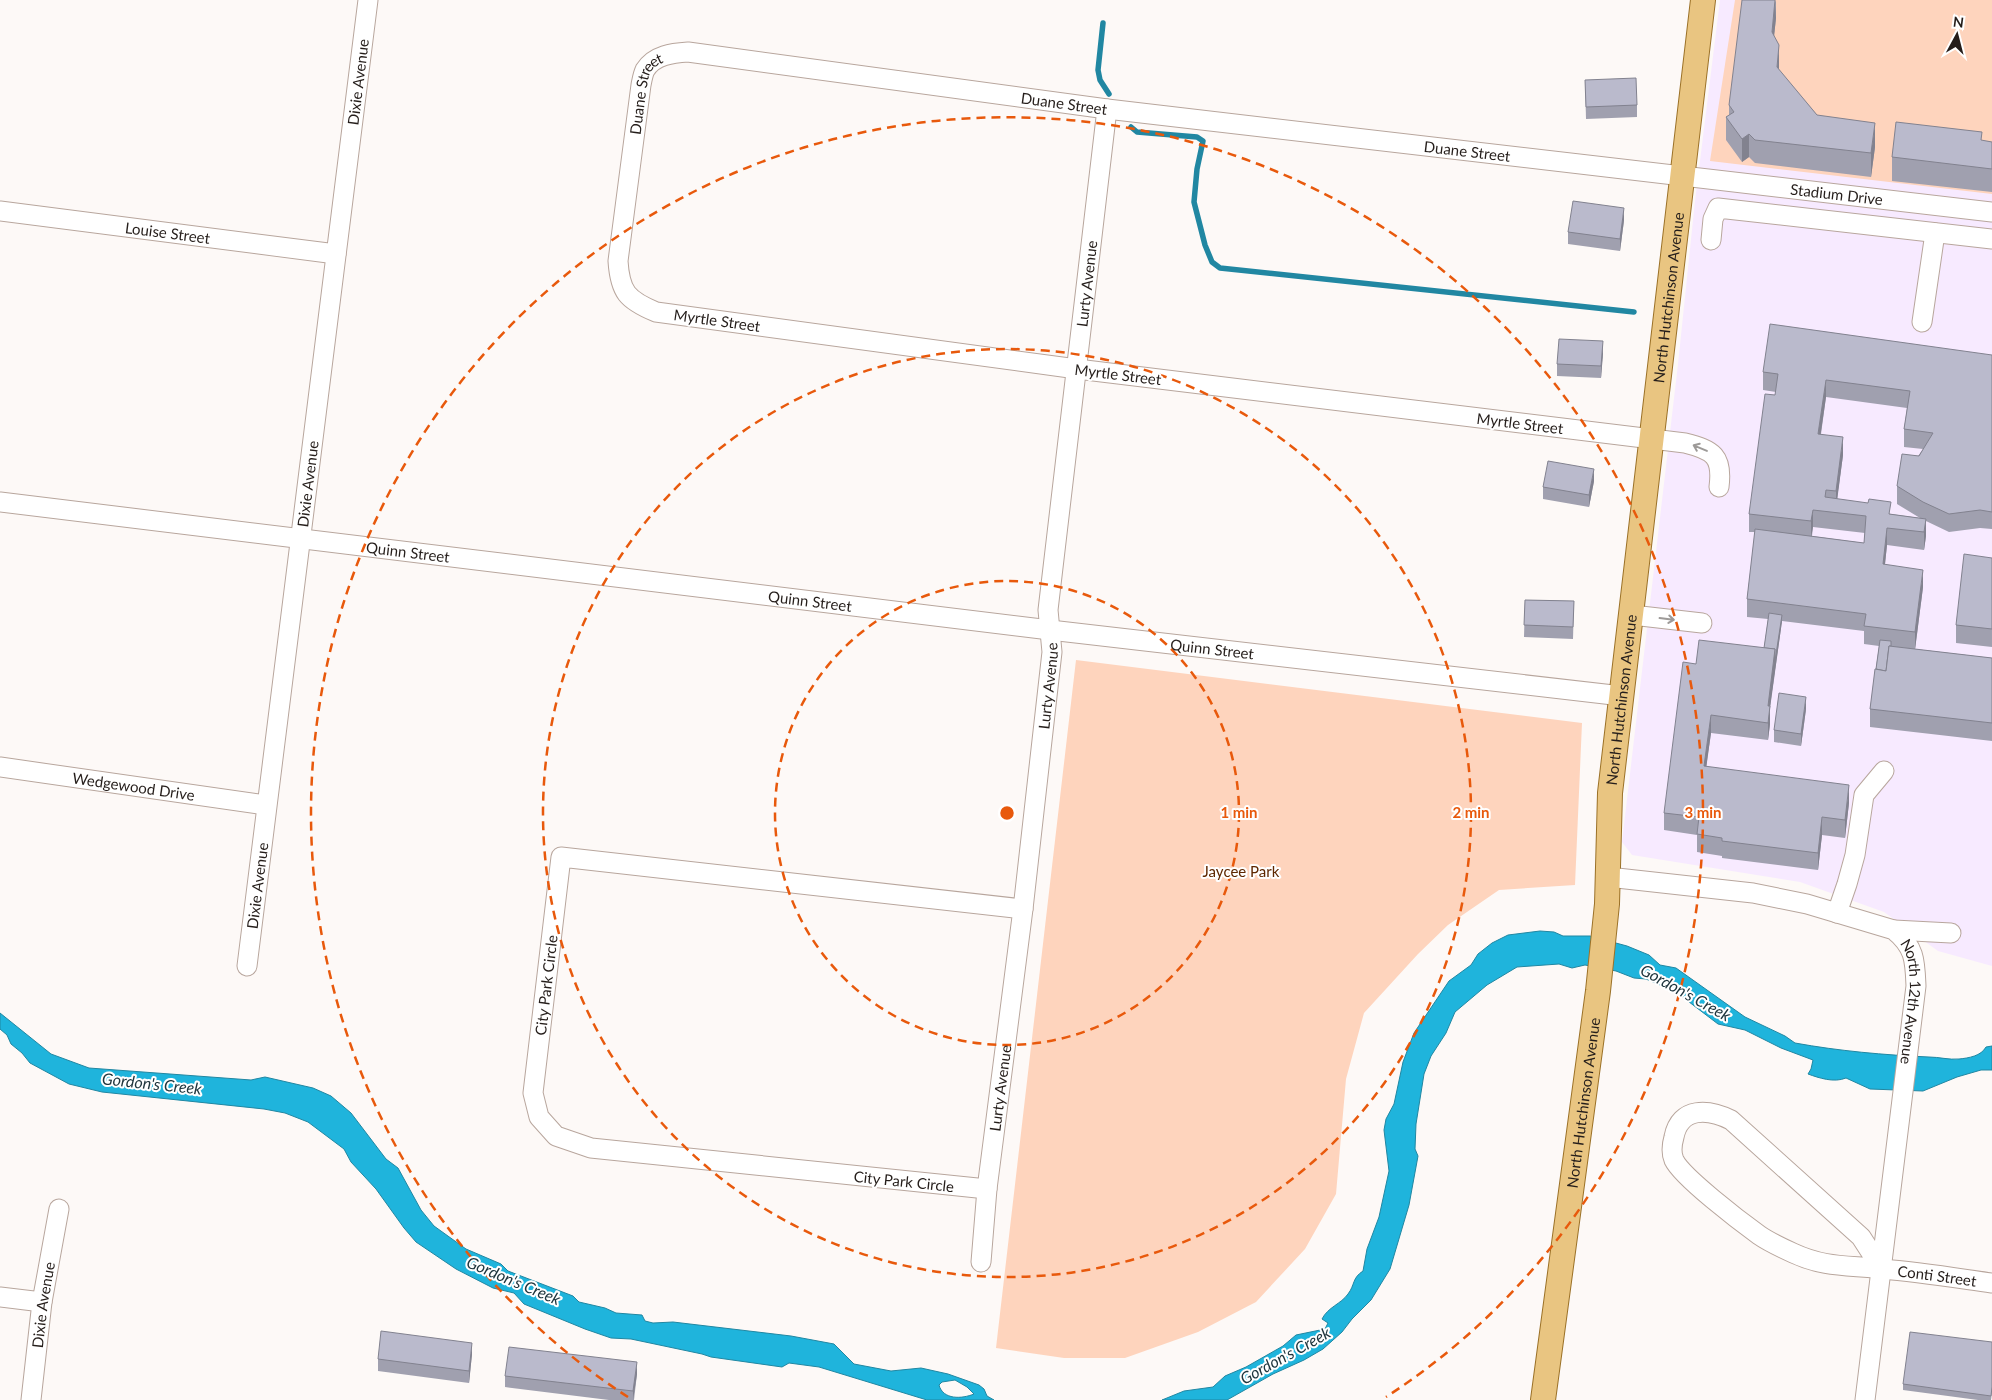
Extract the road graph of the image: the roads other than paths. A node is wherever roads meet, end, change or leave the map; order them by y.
1 (368, 0) edge
2 (1703, 0) edge
3 (1107, 109) junction
4 (1682, 176) junction
5 (0, 211) edge
6 (1992, 212) edge
7 (1935, 232) junction
8 (1992, 239) edge
9 (1711, 240) dead end
10 (336, 254) junction
11 (618, 260) joint
12 (1922, 322) dead end
13 (1077, 369) junction
14 (1652, 439) junction
15 (1719, 487) dead end
16 (0, 502) edge
17 (300, 540) junction
18 (1632, 615) junction
19 (1702, 624) dead end
20 (1050, 630) junction
21 (1622, 696) junction
22 (0, 767) edge
23 (1884, 771) dead end
24 (266, 805) junction
25 (1608, 877) junction
26 (1023, 909) junction
27 (1836, 913) junction
28 (1894, 930) junction
29 (1951, 933) dead end
30 (247, 966) dead end
31 (987, 1189) junction
32 (59, 1209) dead end
33 (981, 1262) dead end
34 (1881, 1268) junction
35 (1992, 1283) edge
36 (0, 1297) edge
37 (42, 1302) junction
38 (31, 1400) edge
39 (1543, 1400) edge
40 (1865, 1400) edge

1 - 10 street, Dixie Avenue
2 - 4 main road, North Hutchinson Avenue
3 - 4 street, Duane Street
3 - 11 street, Duane Street
3 - 13 street, Lurty Avenue
4 - 6 street, Stadium Drive
4 - 14 main road, North Hutchinson Avenue
5 - 10 street, Louise Street
7 - 8 street
7 - 9 street
7 - 12 street
10 - 17 street, Dixie Avenue
11 - 13 street, Myrtle Street
13 - 14 street, Myrtle Street
13 - 20 street, Lurty Avenue
15 -> 14 street, Myrtle Street
14 - 18 main road, North Hutchinson Avenue
16 - 17 street, Quinn Street
17 - 20 street, Quinn Street
17 - 24 street, Dixie Avenue
18 -> 19 street
18 - 21 main road, North Hutchinson Avenue
20 - 21 street, Quinn Street
20 - 26 street, Lurty Avenue
21 - 25 main road, North Hutchinson Avenue
22 - 24 street, Wedgewood Drive
23 - 27 street
24 - 30 street, Dixie Avenue
25 - 27 street, North 12th Avenue
25 - 39 main road, North Hutchinson Avenue
26 - 31 street, Lurty Avenue
26 - 31 street, City Park Circle
27 - 28 street, North 12th Avenue
28 - 29 street
28 - 34 street, North 12th Avenue
31 - 33 street, Lurty Avenue
32 - 37 street, Dixie Avenue
34 - 34 street, Conti Street
34 - 35 street, Conti Street
34 - 40 street, North 12th Avenue
36 - 37 street
37 - 38 street, Dixie Avenue

